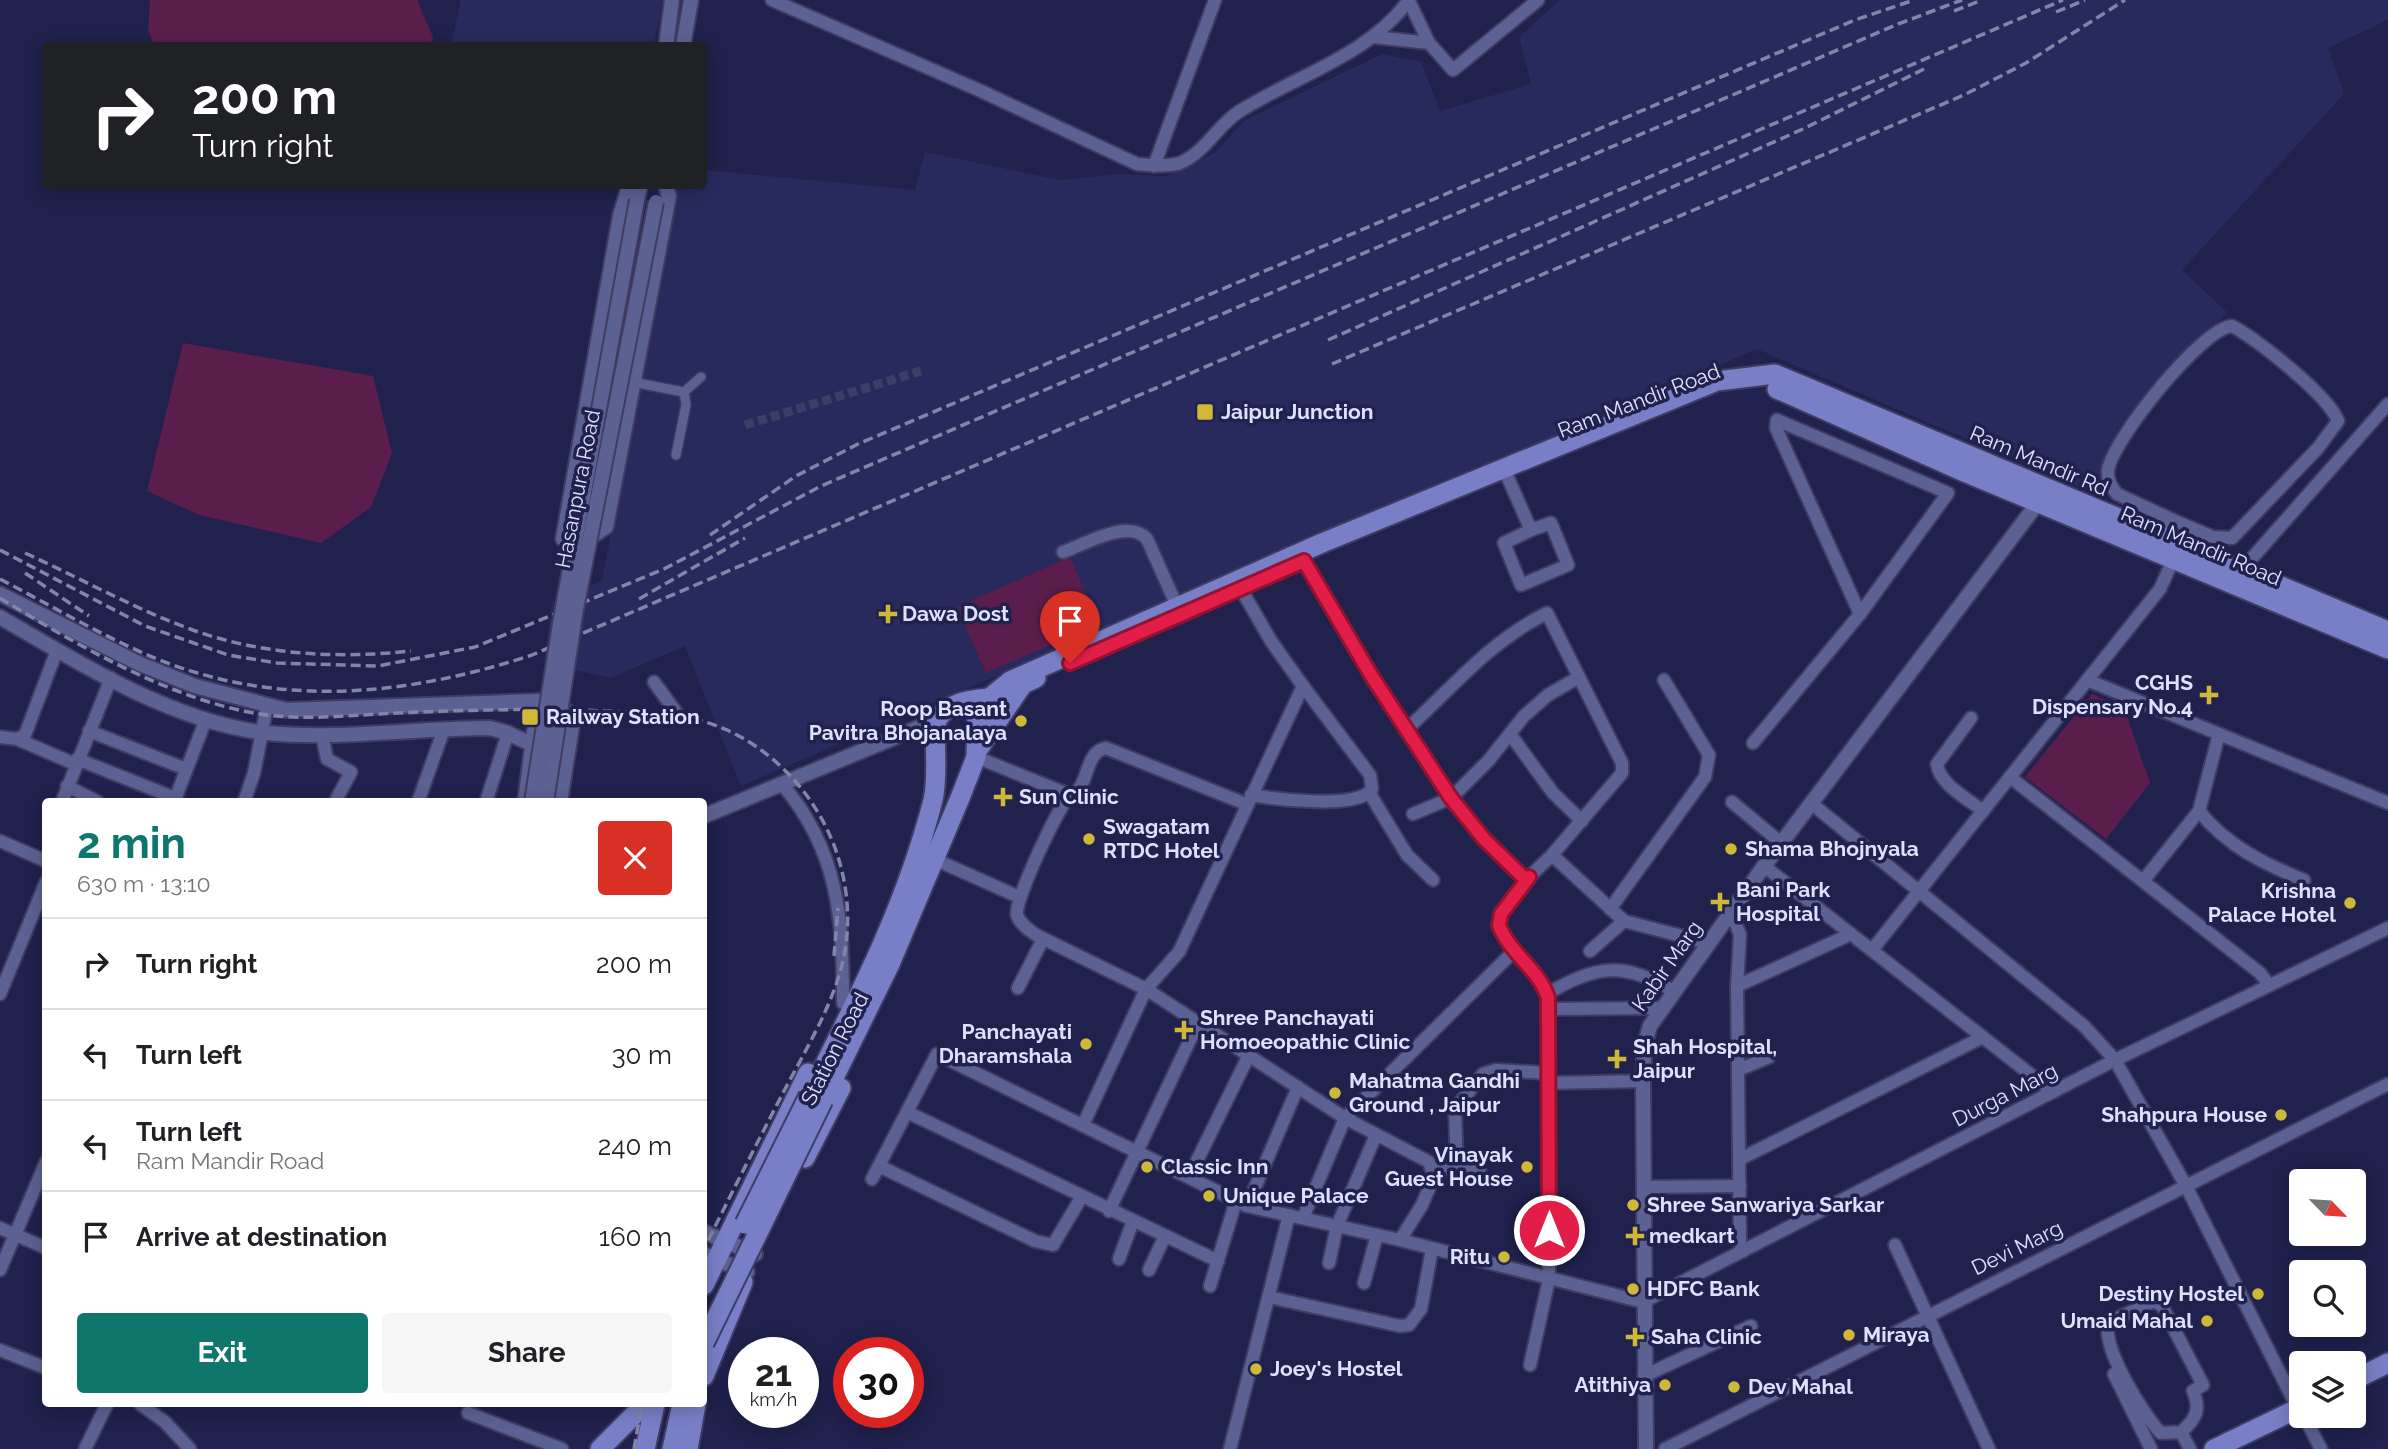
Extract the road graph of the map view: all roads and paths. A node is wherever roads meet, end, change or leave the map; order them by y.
1 (672, 0) edge
2 (691, 0) edge
3 (772, 0) edge
4 (1215, 0) edge
5 (1538, 0) edge
6 (1409, 1) edge
7 (1374, 37) junction
8 (667, 42) edge
9 (684, 42) edge
10 (1429, 43) junction
11 (1154, 166) junction
12 (628, 189) edge
13 (658, 189) edge
14 (667, 189) edge
15 (639, 193) edge
16 (701, 377) dead end
17 (1717, 381) joint
18 (632, 382) junction
19 (684, 392) junction
20 (2388, 404) edge
21 (1940, 453) junction
22 (676, 455) dead end
23 (1508, 478) junction
24 (1927, 483) junction
25 (2043, 496) junction
26 (2173, 520) junction
27 (1531, 530) junction
28 (2163, 537) junction
29 (1063, 552) dead end
30 (2174, 558) junction
31 (1304, 561) junction
32 (2237, 577) junction
33 (1241, 589) junction
34 (0, 594) edge
35 (1177, 606) junction
36 (1860, 614) junction
37 (0, 617) edge
38 (2388, 631) edge
39 (2388, 649) edge
40 (57, 650) junction
41 (1579, 677) junction
42 (111, 678) junction
43 (1664, 680) dead end
44 (2087, 680) junction
45 (654, 682) dead end
46 (1303, 686) junction
47 (990, 698) junction
48 (538, 701) junction
49 (267, 706) junction
50 (1972, 718) dead end
51 (206, 719) junction
52 (681, 719) dead end
53 (444, 729) junction
54 (936, 729) junction
55 (1407, 729) junction
56 (89, 731) junction
57 (262, 732) junction
58 (508, 733) junction
59 (1510, 734) junction
60 (2219, 734) junction
61 (322, 735) junction
62 (0, 737) edge
63 (17, 739) junction
64 (1753, 743) dead end
65 (533, 745) junction
66 (977, 747) junction
67 (76, 761) junction
68 (186, 769) junction
69 (2010, 777) junction
70 (782, 784) junction
71 (67, 786) junction
72 (1370, 793) junction
73 (1070, 794) junction
74 (63, 798) edge
75 (90, 798) edge
76 (170, 798) edge
77 (176, 798) edge
78 (245, 798) edge
79 (337, 798) edge
80 (419, 798) edge
81 (487, 798) edge
82 (526, 798) edge
83 (533, 798) edge
84 (547, 798) edge
85 (561, 798) edge
86 (1451, 798) junction
87 (1248, 799) junction
88 (1731, 802) dead end
89 (1811, 803) junction
90 (2388, 803) edge
91 (1983, 811) junction
92 (2199, 811) junction
93 (1413, 814) dead end
94 (707, 815) edge
95 (1582, 821) junction
96 (0, 841) edge
97 (1781, 843) junction
98 (1552, 855) junction
99 (42, 859) edge
100 (934, 859) junction
101 (1764, 866) junction
102 (1529, 877) junction
103 (917, 880) junction
104 (1433, 880) dead end
105 (2305, 880) dead end
106 (2143, 881) junction
107 (1919, 891) junction
108 (42, 892) edge
109 (1018, 897) junction
110 (909, 903) junction
111 (1610, 909) junction
112 (1728, 916) junction
113 (1624, 920) junction
114 (2388, 928) edge
115 (1851, 934) junction
116 (1043, 939) junction
117 (1708, 943) junction
118 (1872, 950) junction
119 (1514, 951) junction
120 (1590, 951) dead end
121 (2269, 985) junction
122 (1737, 986) junction
123 (1018, 988) dead end
124 (1146, 989) junction
125 (1673, 991) junction
126 (0, 994) edge
127 (1547, 994) junction
128 (843, 1003) junction
129 (1661, 1008) junction
130 (1548, 1009) junction
131 (1198, 1023) junction
132 (1983, 1037) junction
133 (1249, 1055) junction
134 (1769, 1057) dead end
135 (2115, 1060) junction
136 (1738, 1070) junction
137 (1549, 1078) junction
138 (1643, 1081) junction
139 (2388, 1084) edge
140 (1298, 1087) junction
141 (2053, 1092) junction
142 (907, 1112) junction
143 (1345, 1118) junction
144 (1083, 1125) junction
145 (1376, 1135) junction
146 (1138, 1152) junction
147 (1740, 1159) junction
148 (879, 1166) junction
149 (1434, 1169) junction
150 (1457, 1171) junction
151 (42, 1172) edge
152 (1480, 1172) dead end
153 (1189, 1177) junction
154 (872, 1179) dead end
155 (1740, 1186) junction
156 (2186, 1186) junction
157 (1643, 1187) junction
158 (1081, 1198) junction
159 (1242, 1203) junction
160 (1109, 1211) junction
161 (1289, 1215) junction
162 (1303, 1219) junction
163 (1133, 1222) junction
164 (1338, 1226) junction
165 (0, 1228) edge
166 (707, 1233) edge
167 (16, 1235) junction
168 (1377, 1235) junction
169 (1165, 1236) junction
170 (1400, 1240) junction
171 (723, 1241) junction
172 (1895, 1245) dead end
173 (42, 1246) edge
174 (1432, 1249) junction
175 (1743, 1251) junction
176 (709, 1256) edge
177 (1119, 1259) dead end
178 (1218, 1261) junction
179 (751, 1263) junction
180 (1329, 1263) dead end
181 (0, 1270) edge
182 (1149, 1270) dead end
183 (1549, 1279) junction
184 (1364, 1283) dead end
185 (1210, 1286) dead end
186 (1269, 1297) junction
187 (1643, 1302) junction
188 (707, 1304) edge
189 (1927, 1314) junction
190 (1751, 1326) dead end
191 (707, 1337) edge
192 (0, 1350) edge
193 (2388, 1363) edge
194 (42, 1366) edge
195 (1530, 1366) dead end
196 (707, 1369) edge
197 (2112, 1370) dead end
198 (2366, 1374) edge
199 (1644, 1376) junction
200 (2388, 1377) edge
201 (2289, 1385) edge
202 (2366, 1388) edge
203 (106, 1407) edge
204 (144, 1407) edge
205 (642, 1407) edge
206 (654, 1407) edge
207 (665, 1407) edge
208 (681, 1407) edge
209 (695, 1407) edge
210 (468, 1413) dead end
211 (2289, 1418) edge
212 (2289, 1421) edge
213 (2311, 1428) edge
214 (2181, 1432) junction
215 (554, 1447) edge
216 (85, 1449) edge
217 (190, 1449) edge
218 (600, 1449) edge
219 (645, 1449) edge
220 (657, 1449) edge
221 (672, 1449) edge
222 (688, 1449) edge
223 (1230, 1449) edge
224 (1646, 1449) edge
225 (1665, 1449) edge
226 (1989, 1449) edge
227 (2151, 1449) edge
228 (2190, 1449) edge
229 (2214, 1449) edge
230 (2244, 1449) edge
231 (2321, 1449) edge

1 - 8 street
2 - 9 street
3 - 11 street
4 - 11 street
5 - 10 street
6 - 7 street
6 - 10 street
7 - 10 street
7 - 11 street
12 - 18 street
13 - 84 street, Hasanpura Road, bridge
14 - 18 street
15 - 83 street, bridge
16 - 19 street
17 - 21 main road, Ram Mandir Rd
17 - 35 main road, Ram Mandir Road
18 - 19 street
19 - 22 street
20 - 32 street
21 - 23 main road, Ram Mandir Road
21 - 24 street
21 - 25 main road, Ram Mandir Rd
23 - 27 street
23 - 31 main road, Ram Mandir Road
24 - 36 street
24 - 36 street
25 - 28 main road, Ram Mandir Rd
25 - 30 main road, Ram Mandir Road
25 - 89 street, Kabir Marg
26 - 26 street
26 - 28 street
27 - 27 street
28 - 32 main road, Ram Mandir Rd
29 - 35 street
30 - 32 main road, Ram Mandir Road
30 - 44 street
31 - 33 main road, Ram Mandir Road
31 - 55 street
32 - 38 main road, Ram Mandir Rd
32 - 39 main road, Ram Mandir Road
33 - 46 street
33 - 66 main road, Ram Mandir Road
34 - 49 street
35 - 47 main road, Ram Mandir Road
36 - 64 street
37 - 40 street
40 - 42 street
40 - 63 street
41 - 55 street
41 - 59 street
41 - 95 street
42 - 51 street
42 - 56 street
43 - 111 street
44 - 60 street
44 - 69 street
45 - 52 street
46 - 72 street
46 - 87 street
47 - 54 main road
47 - 66 main road
48 - 49 street
48 - 65 street
48 - 85 street
49 - 57 street
50 - 91 street
51 - 57 street
51 - 68 street
53 - 58 street
53 - 61 street
53 - 80 street
54 - 70 street
54 - 103 main road, Station Road
55 - 86 street
56 - 67 street
56 - 68 street
57 - 61 street
57 - 78 street
58 - 65 street
58 - 81 street
59 - 86 street
59 - 95 street
60 - 90 street
60 - 92 street
61 - 79 street
62 - 63 street
63 - 67 street
65 - 82 street
66 - 73 street
66 - 100 main road, Station Road
67 - 71 street
67 - 76 street
68 - 77 street
69 - 91 street
69 - 106 street
70 - 94 street
70 - 128 street
71 - 74 street
71 - 75 street
72 - 87 street
72 - 104 street
73 - 87 street
73 - 109 street
86 - 93 street
86 - 102 street
87 - 124 street
88 - 97 street
89 - 97 street, Kabir Marg
89 - 107 street
91 - 107 street
92 - 105 street
92 - 106 street
95 - 98 street
96 - 99 street
97 - 101 street, Kabir Marg
98 - 102 street
98 - 111 street
100 - 103 main road, Station Road
100 - 109 street
101 - 112 street, Kabir Marg
101 - 115 street
102 - 119 street
103 - 110 main road
103 - 128 main road
103 - 179 main road, Station Road
106 - 121 street
107 - 118 street
107 - 135 street
108 - 126 street
109 - 116 street
110 - 188 main road, bridge
110 - 191 main road, bridge
111 - 113 street
112 - 117 street, Kabir Marg
112 - 122 street
113 - 117 street
113 - 120 street
114 - 121 street, Durga Marg
115 - 118 street
115 - 122 street
116 - 123 street
116 - 124 street
117 - 125 street, Kabir Marg
118 - 132 street
119 - 127 street
119 - 143 street
121 - 135 street, Durga Marg
122 - 136 street
124 - 131 street
124 - 144 street
125 - 127 street
125 - 129 street, Kabir Marg
127 - 130 street
128 - 171 main road
129 - 130 street
129 - 138 street, Kabir Marg
130 - 137 street
131 - 133 street
131 - 146 street
132 - 141 street
132 - 147 street
133 - 140 street
133 - 153 street
134 - 136 street
135 - 141 street, Durga Marg
135 - 156 street
136 - 147 street
137 - 138 street
137 - 150 street
137 - 183 street
138 - 157 street, Kabir Marg
139 - 156 street, Devi Marg
140 - 143 street
140 - 159 street
141 - 175 street, Durga Marg
142 - 144 street
142 - 148 street
142 - 158 street
143 - 145 street
143 - 162 street
144 - 146 street
145 - 149 street
145 - 164 street
146 - 153 street
146 - 160 street
147 - 155 street
148 - 154 street
148 - 158 street
149 - 150 street
149 - 170 street
150 - 152 street
151 - 167 street
153 - 159 street
155 - 157 street
155 - 175 street
156 - 189 street, Devi Marg
156 - 201 street
157 - 187 street, Kabir Marg
158 - 160 street
159 - 161 street
159 - 178 street
160 - 163 street
161 - 162 street
161 - 186 street
162 - 164 street
163 - 169 street
163 - 177 street
164 - 168 street
164 - 180 street
165 - 167 street
166 - 171 street
167 - 173 street
167 - 181 street
168 - 170 street
168 - 184 street
169 - 178 street
169 - 182 street
170 - 174 street
171 - 176 main road
171 - 179 street
172 - 189 street
174 - 183 street
174 - 186 street
175 - 187 street, Durga Marg
176 - 179 street
178 - 185 street
179 - 196 main road, Station Road
183 - 187 street
183 - 195 street
186 - 223 street
187 - 199 street, Kabir Marg
189 - 225 street, Devi Marg
189 - 226 street
190 - 199 street
192 - 194 street
193 - 198 main road
197 - 227 street
199 - 224 street, Kabir Marg
200 - 202 main road
203 - 216 street
204 - 217 street
205 - 218 main road
206 - 219 main road
207 - 220 main road
208 - 221 main road
209 - 222 main road
210 - 215 street
211 - 229 main road
212 - 230 main road
213 - 231 street
214 - 214 street
214 - 228 street

